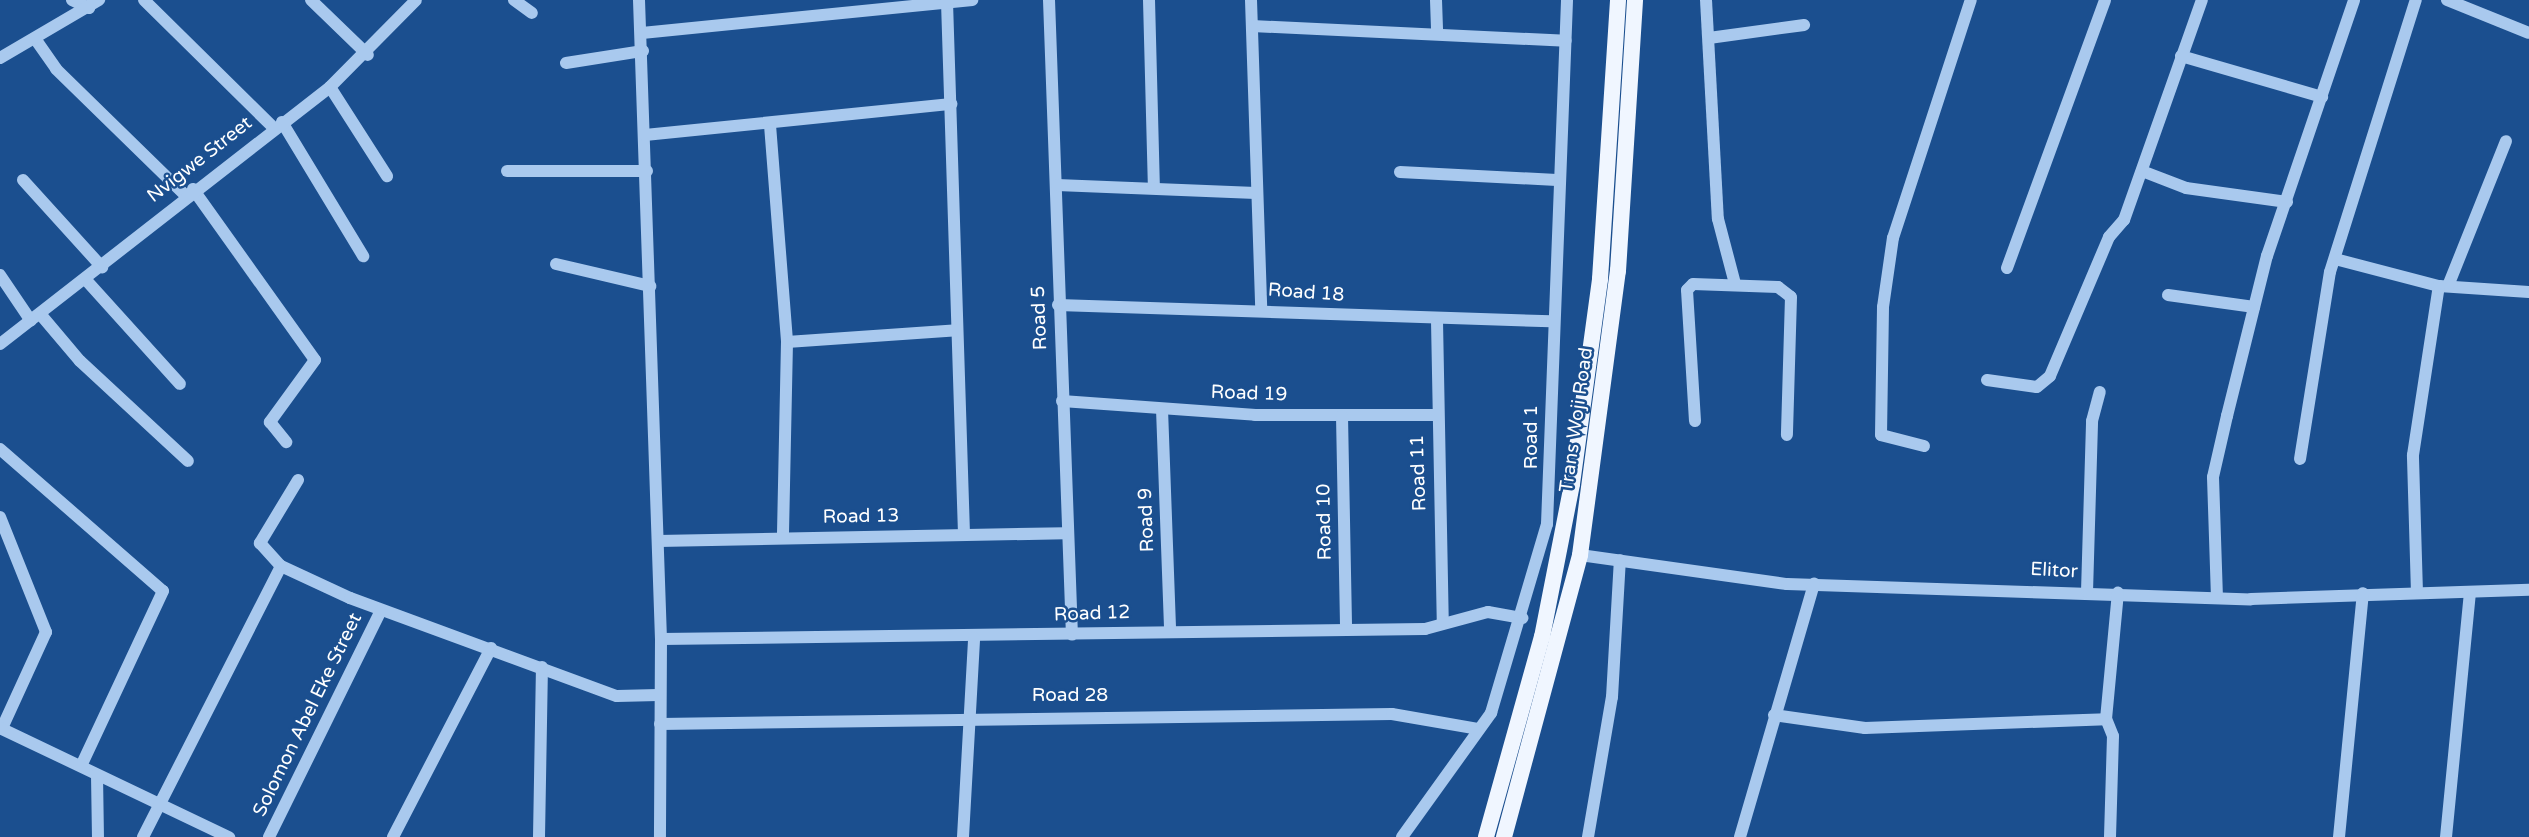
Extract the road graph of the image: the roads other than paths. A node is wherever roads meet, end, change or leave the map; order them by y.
1 (72, 0) edge
2 (144, 0) edge
3 (311, 0) edge
4 (416, 0) edge
5 (514, 0) edge
6 (639, 0) edge
7 (972, 0) edge
8 (1049, 0) edge
9 (1149, 0) edge
10 (1251, 0) edge
11 (1436, 0) edge
12 (1567, 0) edge
13 (1618, 0) edge
14 (1635, 0) edge
15 (1706, 0) edge
16 (1971, 0) edge
17 (2105, 0) edge
18 (2203, 0) edge
19 (2354, 0) edge
20 (2416, 0) edge
21 (2447, 0) edge
22 (947, 2) edge
23 (94, 4) edge
24 (532, 13) dead end
25 (1804, 25) dead end
26 (1252, 26) junction
27 (642, 33) junction
28 (2529, 33) edge
29 (1437, 34) junction
30 (1709, 38) junction
31 (36, 40) junction
32 (1566, 41) junction
33 (643, 51) junction
34 (368, 55) junction
35 (2181, 56) junction
36 (0, 58) edge
37 (566, 63) dead end
38 (330, 87) junction
39 (2322, 97) junction
40 (951, 104) junction
41 (277, 125) junction
42 (770, 125) junction
43 (645, 135) junction
44 (2506, 141) dead end
45 (507, 171) dead end
46 (647, 171) junction
47 (2142, 171) junction
48 (1400, 173) dead end
49 (387, 176) dead end
50 (23, 180) dead end
51 (1558, 180) junction
52 (1057, 186) junction
53 (1154, 186) junction
54 (189, 192) junction
55 (1256, 193) junction
56 (2287, 202) junction
57 (363, 256) dead end
58 (2335, 259) junction
59 (556, 264) dead end
60 (102, 267) junction
61 (2007, 268) dead end
62 (0, 275) edge
63 (86, 280) junction
64 (1735, 284) junction
65 (650, 286) junction
66 (2444, 286) junction
67 (2529, 292) edge
68 (2168, 295) dead end
69 (1058, 305) junction
70 (2254, 307) junction
71 (1261, 309) junction
72 (36, 318) junction
73 (1437, 321) junction
74 (1550, 321) junction
75 (957, 330) junction
76 (787, 342) junction
77 (0, 344) edge
78 (1987, 380) dead end
79 (180, 384) dead end
80 (2100, 392) dead end
81 (1062, 401) junction
82 (1162, 409) junction
83 (1436, 415) junction
84 (1342, 416) junction
85 (1695, 421) dead end
86 (1787, 435) dead end
87 (286, 442) dead end
88 (1924, 446) dead end
89 (0, 449) edge
90 (2300, 459) dead end
91 (188, 461) dead end
92 (298, 480) dead end
93 (0, 517) edge
94 (1065, 533) junction
95 (964, 534) junction
96 (783, 538) junction
97 (658, 541) junction
98 (1580, 555) junction
99 (1620, 560) junction
100 (281, 566) junction
101 (1814, 584) junction
102 (2529, 590) edge
103 (2087, 592) junction
104 (2118, 593) junction
105 (2363, 593) junction
106 (2417, 593) junction
107 (2470, 593) junction
108 (2217, 598) junction
109 (381, 610) junction
110 (1522, 618) junction
111 (1443, 623) junction
112 (1346, 628) junction
113 (1170, 630) junction
114 (1072, 635) junction
115 (974, 638) junction
116 (661, 639) junction
117 (491, 648) junction
118 (542, 667) junction
119 (658, 695) junction
120 (968, 715) junction
121 (1774, 715) junction
122 (2106, 719) junction
123 (660, 724) junction
124 (1, 728) edge
125 (1478, 729) junction
126 (81, 766) junction
127 (97, 775) junction
128 (160, 805) junction
129 (98, 837) edge
130 (144, 837) edge
131 (229, 837) edge
132 (269, 837) edge
133 (393, 837) edge
134 (539, 837) edge
135 (660, 837) edge
136 (963, 837) edge
137 (1402, 837) edge
138 (1486, 837) edge
139 (1504, 837) edge
140 (1588, 837) edge
141 (1740, 837) edge
142 (2110, 837) edge
143 (2339, 837) edge
144 (2446, 837) edge

1 - 23 street
2 - 41 street
3 - 34 street
4 - 34 street, Nvigwe Street
5 - 24 street
6 - 27 street
7 - 22 street
8 - 52 street, Road 5
9 - 53 street
10 - 26 street
11 - 29 street
12 - 32 street, Road 1
13 - 138 main road, Trans Woji Road
14 - 98 main road, Trans Woji Road
15 - 30 street
16 - 88 street
17 - 61 street
18 - 35 street
19 - 39 street
20 - 58 street
21 - 28 street
22 - 27 street
22 - 40 street
23 - 31 street
25 - 30 street
26 - 29 street
26 - 55 street
27 - 33 street
29 - 32 street
30 - 64 street
31 - 36 street
31 - 54 street
32 - 51 street, Road 1
33 - 37 street
33 - 43 street
34 - 38 street, Nvigwe Street
35 - 39 street
35 - 47 street
38 - 41 street, Nvigwe Street
38 - 49 street
39 - 56 street
40 - 42 street
40 - 75 street
41 - 54 street, Nvigwe Street
41 - 57 street
42 - 43 street
42 - 76 street
43 - 46 street
44 - 66 street
45 - 46 street
46 - 65 street
47 - 56 street
47 - 78 street
48 - 51 street
50 - 60 street
51 - 74 street, Road 1
52 - 53 street
52 - 69 street, Road 5
53 - 55 street
54 - 60 street, Nvigwe Street
54 - 87 street
55 - 71 street
56 - 70 street
58 - 66 street
58 - 90 street
59 - 65 street
60 - 63 street, Nvigwe Street
62 - 72 street
63 - 72 street, Nvigwe Street
63 - 79 street
64 - 85 street
64 - 86 street
65 - 97 street
66 - 67 street
66 - 106 street
68 - 70 street
69 - 71 street, Road 18
69 - 81 street, Road 5
70 - 108 street
71 - 73 street, Road 18
72 - 77 street, Nvigwe Street
72 - 91 street
73 - 74 street, Road 18
73 - 83 street, Road 11
74 - 110 street, Road 1
75 - 76 street
75 - 95 street
76 - 96 street
80 - 103 street
81 - 82 street, Road 19
81 - 94 street, Road 5
82 - 84 street, Road 19
82 - 113 street, Road 9
83 - 84 street, Road 19
83 - 111 street, Road 11
84 - 112 street, Road 10
89 - 126 street
92 - 100 street
93 - 124 street
94 - 95 street, Road 13
94 - 114 street, Road 5
95 - 96 street, Road 13
96 - 97 street, Road 13
97 - 116 street
98 - 99 street, Elitor
98 - 139 main road, Trans Woji Road
99 - 101 street, Elitor
99 - 140 street
100 - 109 street
100 - 128 street
101 - 103 street, Elitor
101 - 121 street
102 - 107 street, Elitor
103 - 104 street, Elitor
104 - 108 street, Elitor
104 - 122 street
105 - 106 street, Elitor
105 - 108 street, Elitor
105 - 143 street
106 - 107 street, Elitor
107 - 144 street
109 - 117 street
109 - 132 street, Solomon Abel Eke Street
110 - 111 street, Road 12
110 - 125 street, Road 1
111 - 112 street, Road 12
112 - 113 street, Road 12
113 - 114 street, Road 12
114 - 115 street, Road 12
115 - 116 street, Road 12
115 - 120 street
116 - 119 street
117 - 118 street
117 - 133 street
118 - 119 street
118 - 134 street
119 - 123 street
120 - 123 street, Road 28
120 - 125 street, Road 28
120 - 136 street
121 - 122 street
121 - 141 street
122 - 142 street
123 - 135 street
124 - 126 street
125 - 137 street, Road 1
126 - 127 street
127 - 128 street
127 - 129 street
128 - 130 street
128 - 131 street

